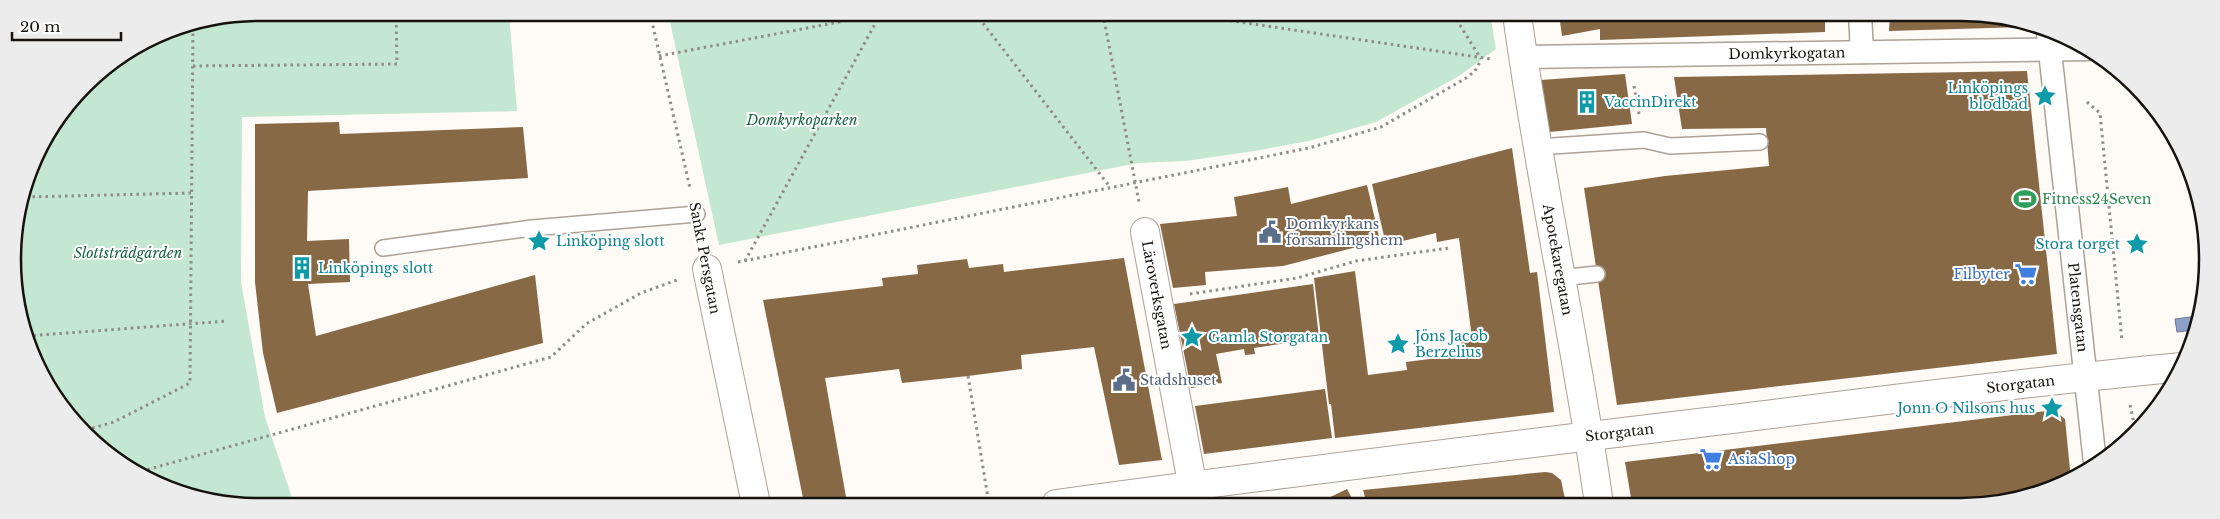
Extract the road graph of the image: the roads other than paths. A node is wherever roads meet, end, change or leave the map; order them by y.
1 (1518, 21) edge
2 (1860, 21) edge
3 (2074, 50) edge
4 (2050, 51) edge
5 (1862, 52) junction
6 (1523, 57) junction
7 (1760, 142) dead end
8 (1537, 147) junction
9 (696, 214) road end
10 (1144, 232) dead end
11 (383, 248) dead end
12 (707, 269) road end
13 (1597, 274) dead end
14 (1560, 278) junction
15 (2172, 368) edge
16 (2086, 376) junction
17 (1589, 436) junction
18 (2094, 457) edge
19 (1195, 495) edge
20 (755, 498) edge
21 (1149, 498) edge
22 (1598, 498) edge

1 - 6 street, Apotekaregatan
2 - 5 street
3 - 4 street
4 - 5 street, Domkyrkogatan
4 - 16 street, Platensgatan
5 - 6 street, Domkyrkogatan
6 - 8 street, Apotekaregatan
7 - 8 lane
8 - 14 street, Apotekaregatan
9 - 11 lane
10 - 19 street, Läroverksgatan
12 - 20 street, Sankt Persgatan
13 - 14 lane
14 - 17 street, Apotekaregatan
15 - 16 street, Storgatan
16 - 17 street, Storgatan
16 - 18 street, Platensgatan
17 - 19 street, Storgatan
17 - 22 street, Apotekaregatan
19 - 21 street, Storgatan

